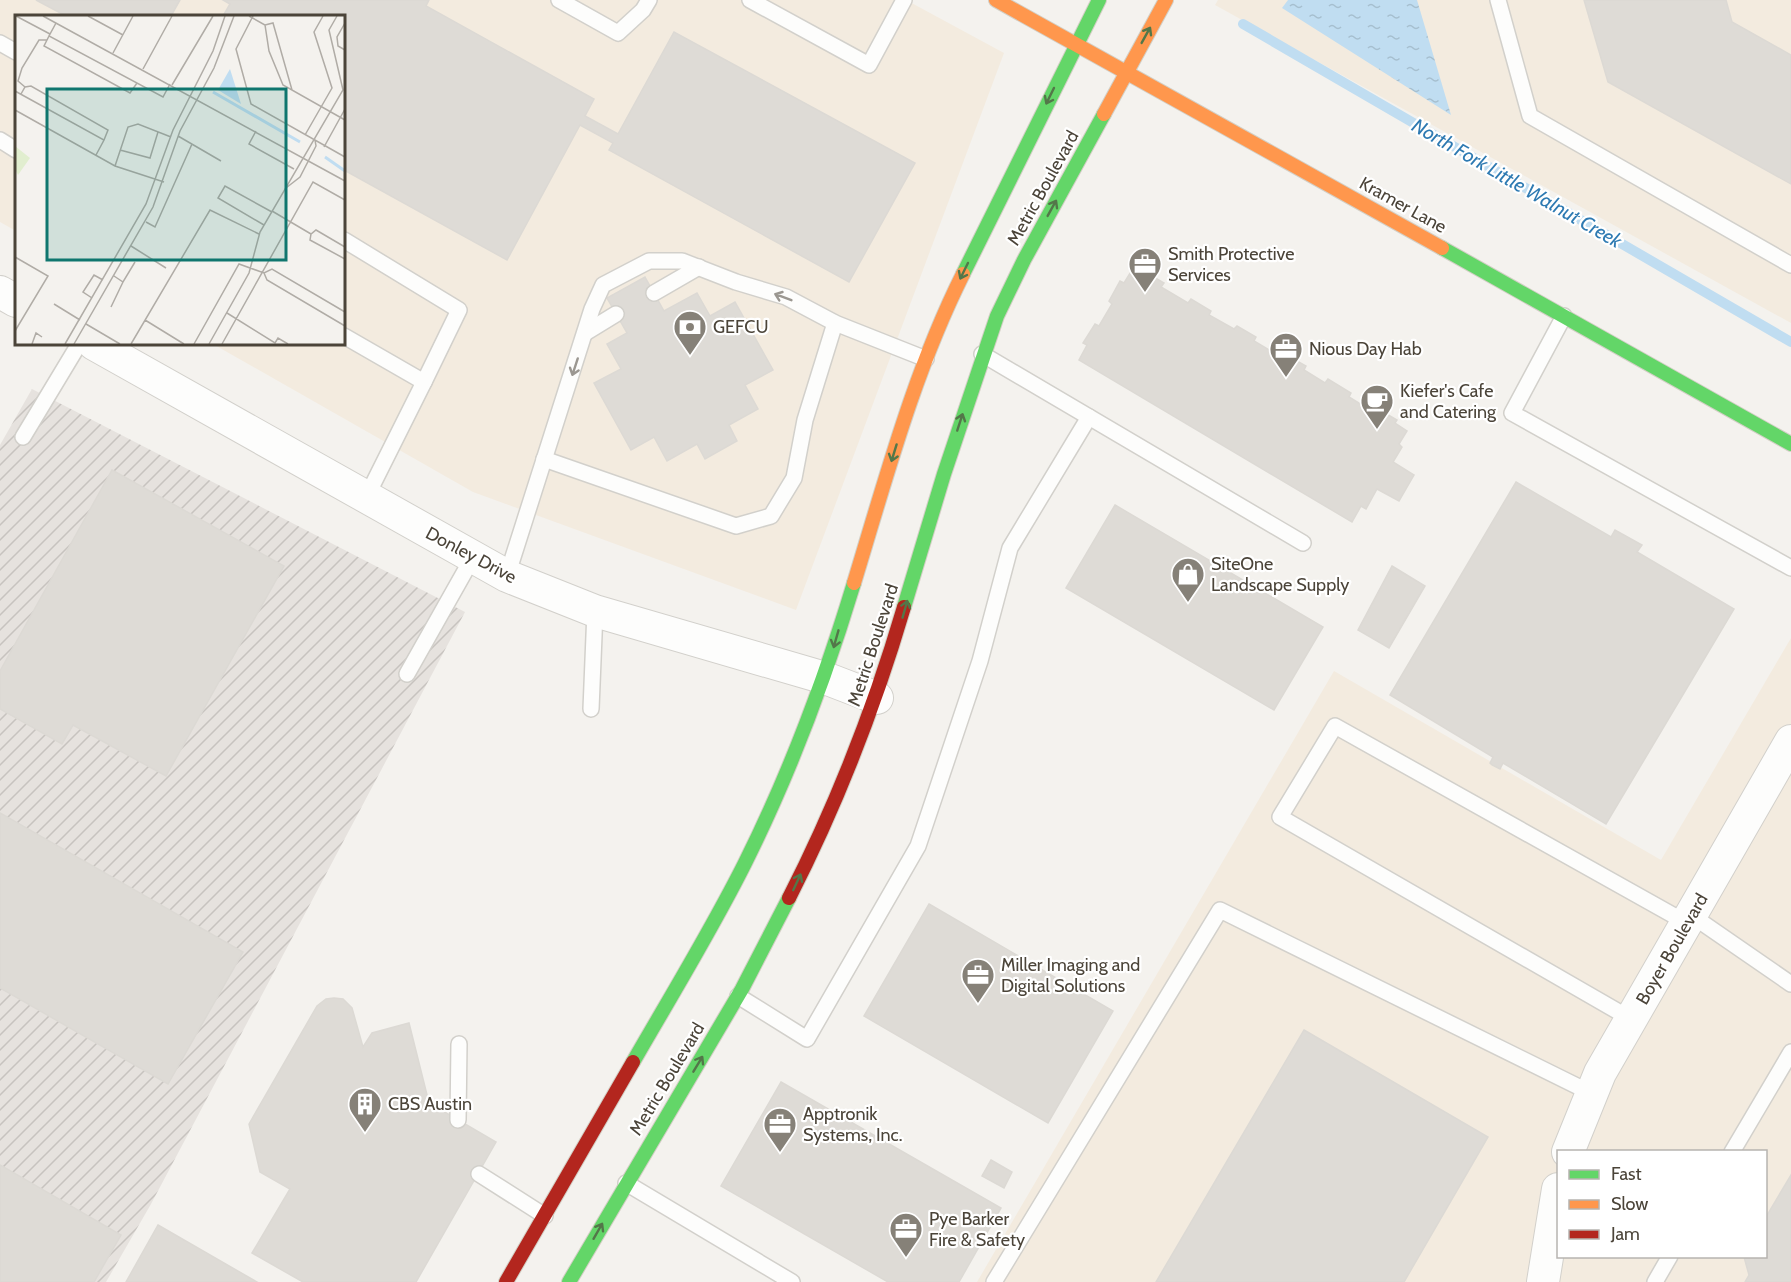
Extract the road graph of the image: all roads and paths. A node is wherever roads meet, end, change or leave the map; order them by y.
1 (559, 0) edge
2 (649, 0) edge
3 (750, 0) edge
4 (904, 0) edge
5 (996, 0) edge
6 (1099, 0) edge
7 (1166, 0) edge
8 (1498, 0) edge
9 (0, 43) edge
10 (1076, 44) junction
11 (15, 51) edge
12 (1127, 71) junction
13 (0, 140) edge
14 (15, 149) edge
15 (345, 241) edge
16 (1791, 265) edge
17 (699, 267) junction
18 (0, 292) edge
19 (654, 293) dead end
20 (15, 300) edge
21 (616, 314) dead end
22 (1564, 316) junction
23 (835, 323) junction
24 (585, 333) junction
25 (345, 337) edge
26 (79, 345) edge
27 (96, 345) edge
28 (982, 354) junction
29 (926, 359) junction
30 (424, 382) junction
31 (1089, 417) junction
32 (23, 437) dead end
33 (1791, 444) edge
34 (544, 459) junction
35 (366, 498) junction
36 (1303, 543) dead end
37 (472, 557) junction
38 (1791, 568) edge
39 (507, 576) junction
40 (595, 611) junction
41 (407, 674) dead end
42 (825, 678) junction
43 (877, 698) junction
44 (591, 709) dead end
45 (1790, 747) edge
46 (1689, 919) junction
47 (1791, 984) edge
48 (738, 996) junction
49 (1631, 1019) junction
50 (459, 1044) dead end
51 (1791, 1052) edge
52 (1591, 1093) junction
53 (458, 1120) dead end
54 (1569, 1150) edge
55 (1733, 1150) edge
56 (479, 1174) dead end
57 (626, 1183) junction
58 (1557, 1195) edge
59 (545, 1216) junction
60 (1669, 1258) edge
61 (506, 1282) edge
62 (569, 1282) edge
63 (792, 1282) edge
64 (994, 1282) edge
65 (1543, 1282) edge
66 (1654, 1282) edge

1 - 2 lane
3 - 4 lane
5 - 10 main road, Kramer Lane
6 - 10 main road, Metric Boulevard
12 -> 7 main road, Metric Boulevard
8 - 16 lane
9 - 11 lane
10 - 12 main road, Kramer Lane
10 -> 29 main road, Metric Boulevard
12 - 22 main road, Kramer Lane
28 -> 12 main road, Metric Boulevard
13 - 14 lane
15 - 30 lane
17 - 19 lane
23 -> 17 lane
17 - 24 lane
18 - 20 street
21 - 24 lane
22 - 33 main road, Kramer Lane
22 - 38 lane
23 - 29 lane
23 - 34 lane
24 -> 34 lane
25 - 30 lane
26 - 32 lane
27 - 35 street, Donley Drive
28 - 31 lane
43 -> 28 main road, Metric Boulevard
29 -> 42 main road, Metric Boulevard
30 - 35 lane
31 - 36 lane
31 - 48 lane
34 - 39 lane
35 - 37 street, Donley Drive
37 - 39 street, Donley Drive
37 - 41 lane
39 - 40 street, Donley Drive
40 - 42 street, Donley Drive
40 - 44 lane
42 - 43 street, Donley Drive
42 - 59 main road, Metric Boulevard
48 -> 43 main road, Metric Boulevard
45 - 46 street, Boyer Boulevard
46 - 47 lane
46 - 49 street, Boyer Boulevard
46 - 49 lane
57 -> 48 main road, Metric Boulevard
49 - 52 street, Boyer Boulevard
50 - 53 lane
51 - 55 lane
52 - 54 street, Boyer Boulevard
52 - 64 lane
56 - 59 lane
62 -> 57 main road, Metric Boulevard
57 - 63 lane
58 - 65 street
59 - 61 main road, Metric Boulevard
60 - 66 lane

